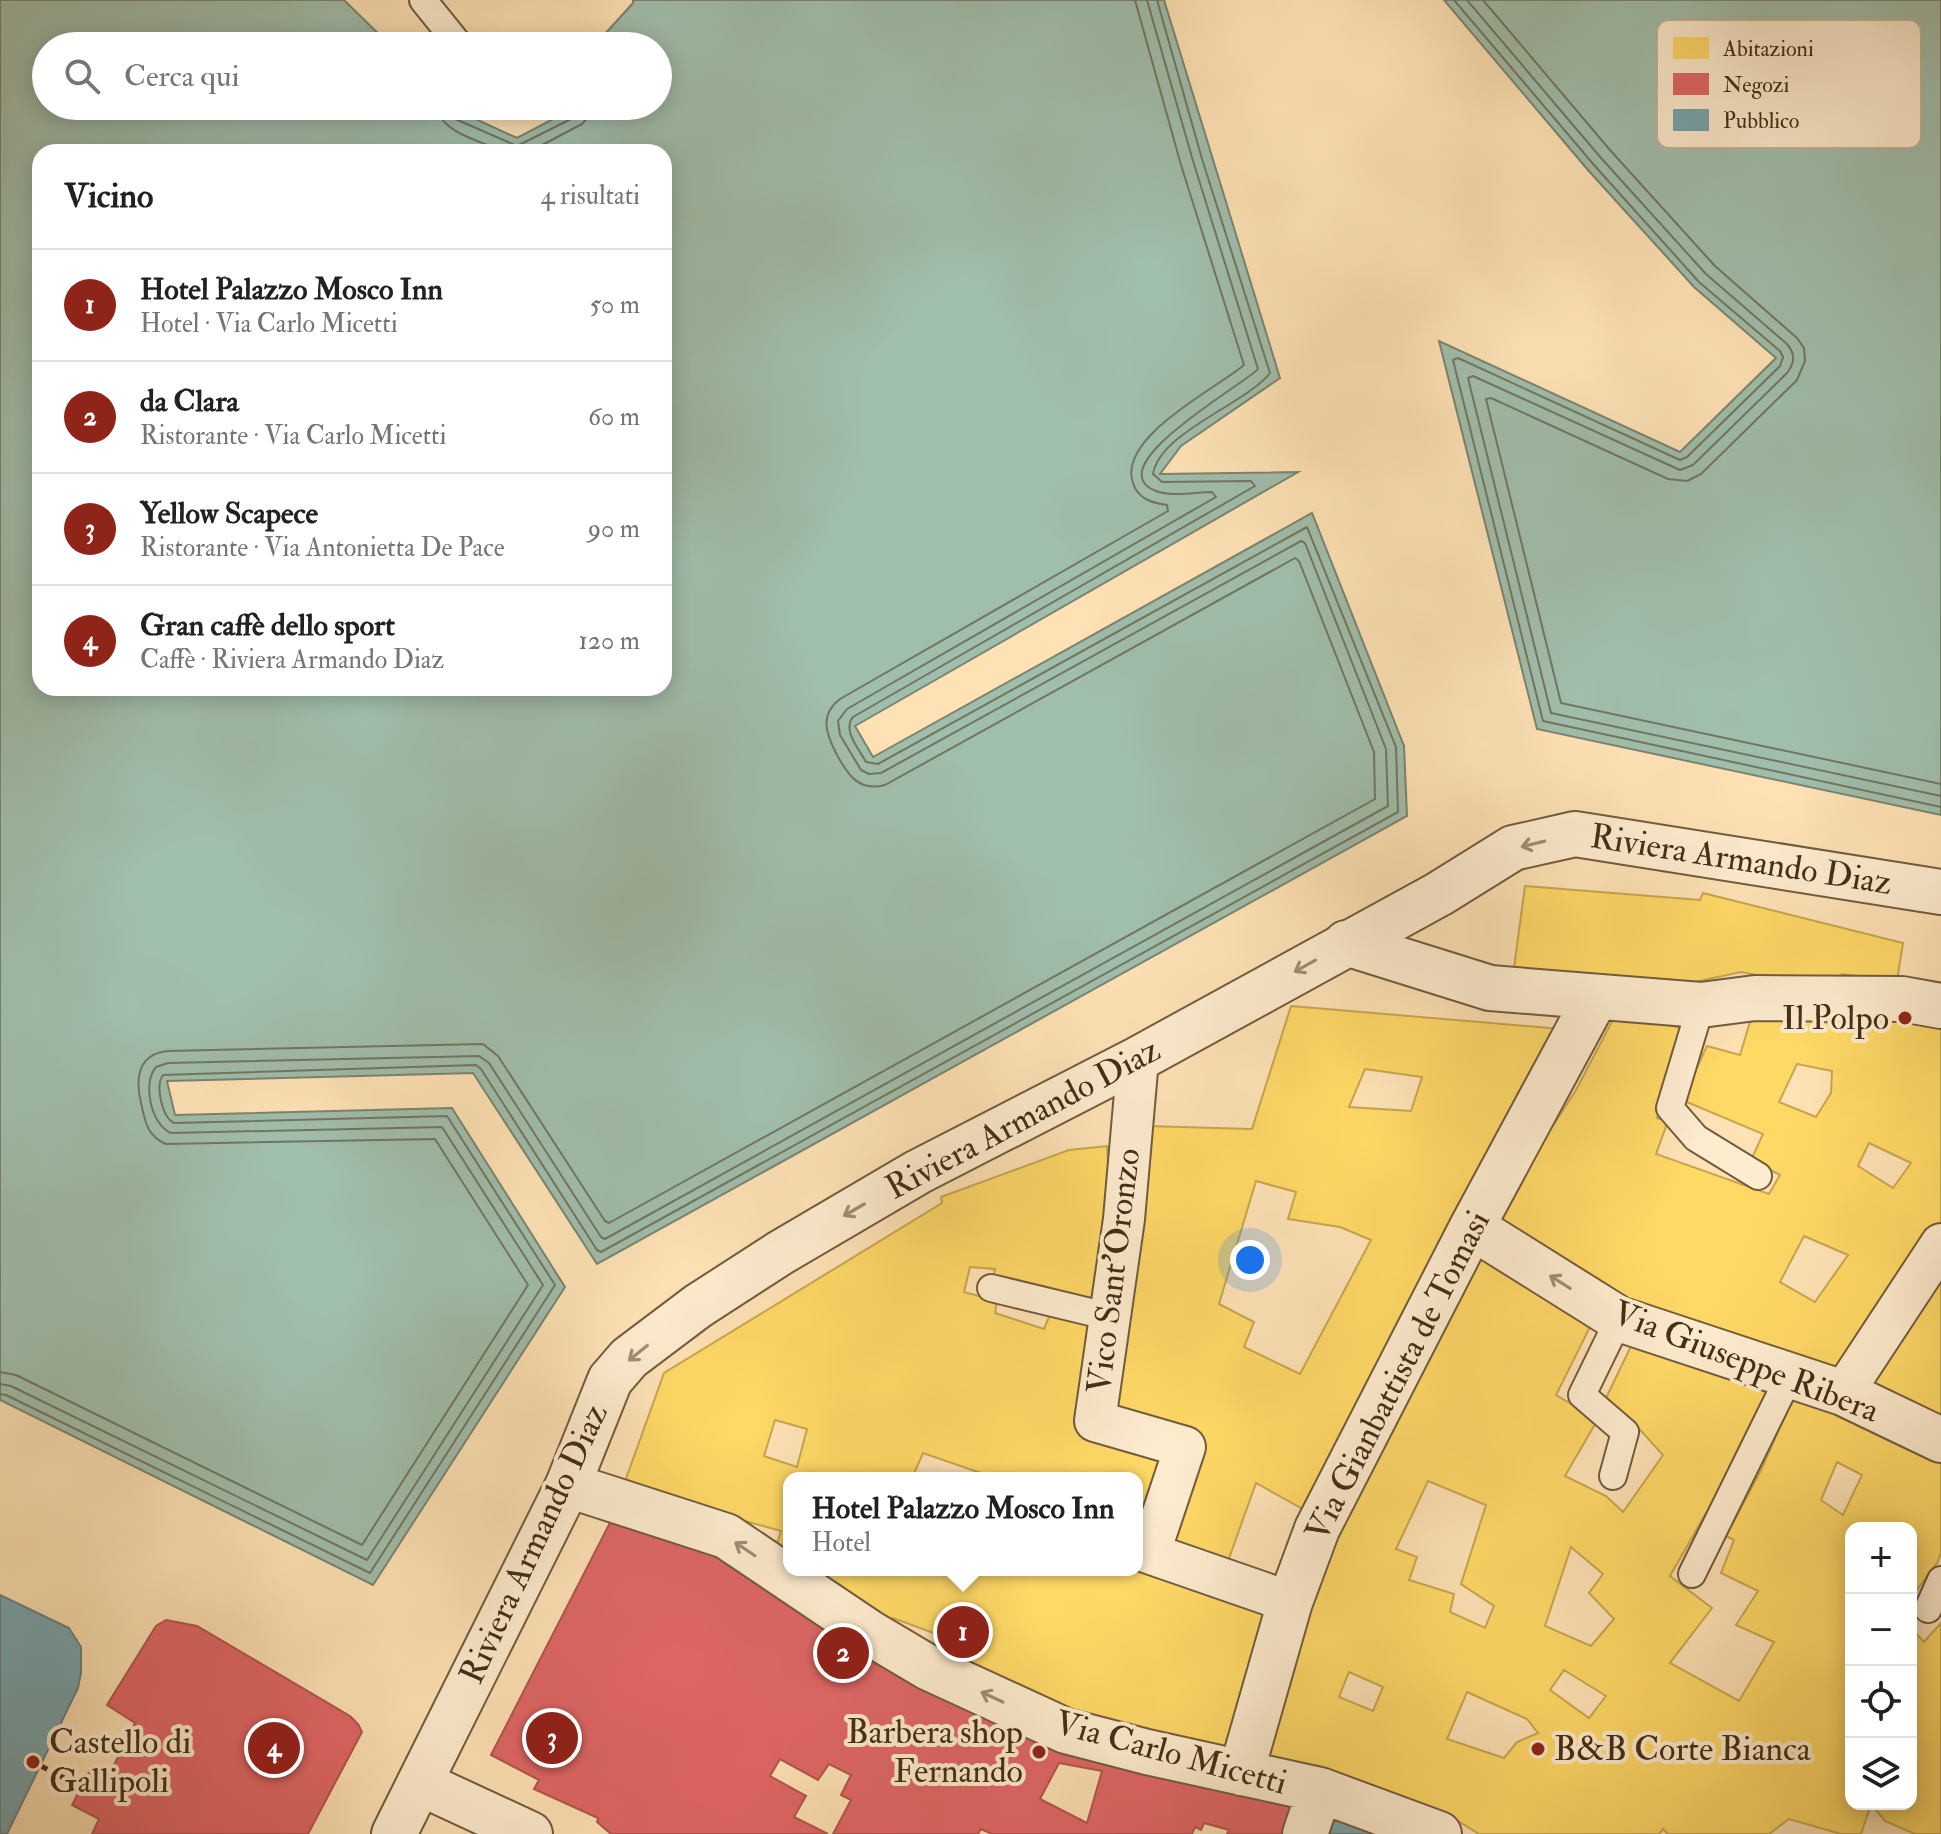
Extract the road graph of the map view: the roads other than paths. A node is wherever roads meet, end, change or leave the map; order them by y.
1 (423, 0) edge
2 (449, 32) edge
3 (1941, 892) edge
4 (1346, 943) junction
5 (1596, 997) junction
6 (1701, 1005) junction
7 (1941, 1006) edge
8 (1138, 1059) junction
9 (1758, 1176) dead end
10 (1472, 1227) junction
11 (1941, 1244) edge
12 (991, 1288) dead end
13 (1111, 1317) junction
14 (1619, 1319) junction
15 (1790, 1375) junction
16 (1843, 1393) junction
17 (1941, 1440) edge
18 (1613, 1476) dead end
19 (568, 1485) junction
20 (1144, 1551) edge
21 (783, 1574) edge
22 (1692, 1574) dead end
23 (785, 1576) edge
24 (1941, 1580) edge
25 (1290, 1602) junction
26 (1928, 1609) dead end
27 (1241, 1773) junction
28 (420, 1783) junction
29 (1320, 1790) junction
30 (394, 1834) edge
31 (530, 1834) edge
32 (1305, 1834) edge
33 (1439, 1834) edge

1 - 2 lane
3 -> 4 street, Riviera Armando Diaz
4 - 5 street
4 -> 8 street, Riviera Armando Diaz
5 - 6 street
5 - 10 street, Via Gianbattista de Tomasi
6 - 7 street
6 - 9 lane
8 - 13 street, Vico Sant'Oronzo
8 -> 19 street, Riviera Armando Diaz
14 -> 10 street, Via Giuseppe Ribera
10 - 25 street, Via Gianbattista de Tomasi
11 - 16 street
12 - 13 lane
13 - 20 street, Vico Sant'Oronzo
14 - 15 street, Via Giuseppe Ribera
14 - 18 lane
15 - 16 street, Via Giuseppe Ribera
15 - 22 lane
16 - 17 street, Via Giuseppe Ribera
21 -> 19 street, Via Carlo Micetti
19 - 28 street, Riviera Armando Diaz
20 - 25 street, Vico Sant'Oronzo
27 -> 23 street, Via Carlo Micetti
24 - 26 lane
25 - 27 street, Via Gianbattista de Tomasi
27 - 29 street, Via Carlo Micetti
28 - 30 street, Riviera Armando Diaz
28 - 31 street
29 - 32 street
29 - 33 street, Via Carlo Micetti

